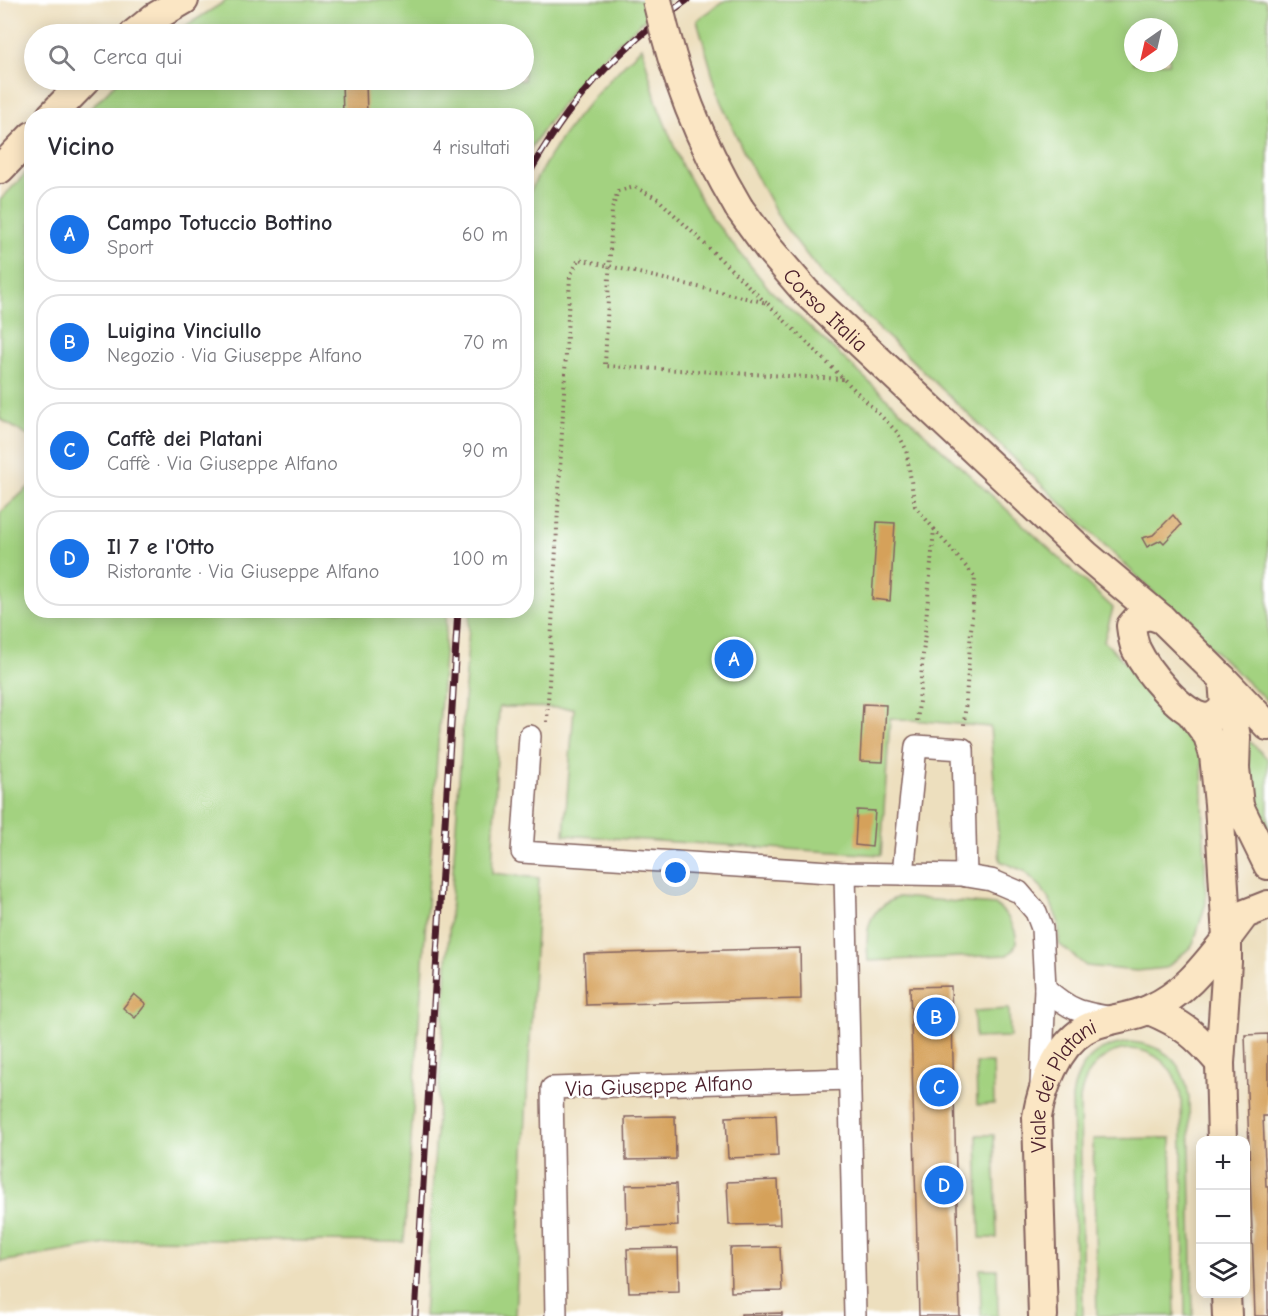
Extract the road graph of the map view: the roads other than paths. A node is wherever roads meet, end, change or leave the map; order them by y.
1 (184, 0) edge
2 (657, 0) edge
3 (146, 24) edge
4 (76, 90) edge
5 (59, 108) edge
6 (24, 144) edge
7 (0, 170) edge
8 (1086, 555) junction
9 (1162, 619) junction
10 (1131, 626) junction
11 (1218, 707) junction
12 (1268, 726) edge
13 (530, 736) road end
14 (1268, 739) edge
15 (1268, 865) edge
16 (845, 873) junction
17 (903, 874) junction
18 (966, 876) junction
19 (1245, 906) edge
20 (1227, 938) junction
21 (1045, 988) junction
22 (1149, 1010) junction
23 (1117, 1018) junction
24 (1220, 1062) junction
25 (850, 1079) junction
26 (1041, 1095) junction
27 (1222, 1136) edge
28 (1226, 1298) edge
29 (556, 1316) edge
30 (855, 1316) edge
31 (1043, 1316) edge
32 (1227, 1316) edge

1 - 3 street
2 - 8 street, Corso Italia, bridge
4 - 5 street
6 - 7 street
8 - 9 street
8 - 10 street
9 - 10 street
9 - 11 street
10 - 11 street
11 - 12 street
11 - 14 street
11 - 15 street
11 - 19 street
13 - 16 street
16 - 17 street
16 - 25 street
17 - 18 street
17 - 18 street
18 - 21 street
19 - 20 street
20 - 22 street, Viale dei Platani
20 - 24 street
21 - 23 street
21 - 26 street
22 - 23 street, Viale dei Platani
22 - 24 street
23 - 26 street, Viale dei Platani
24 - 27 street
25 - 29 street, Via Giuseppe Alfano
25 - 30 street
26 - 31 street, Viale dei Platani
28 - 32 street

